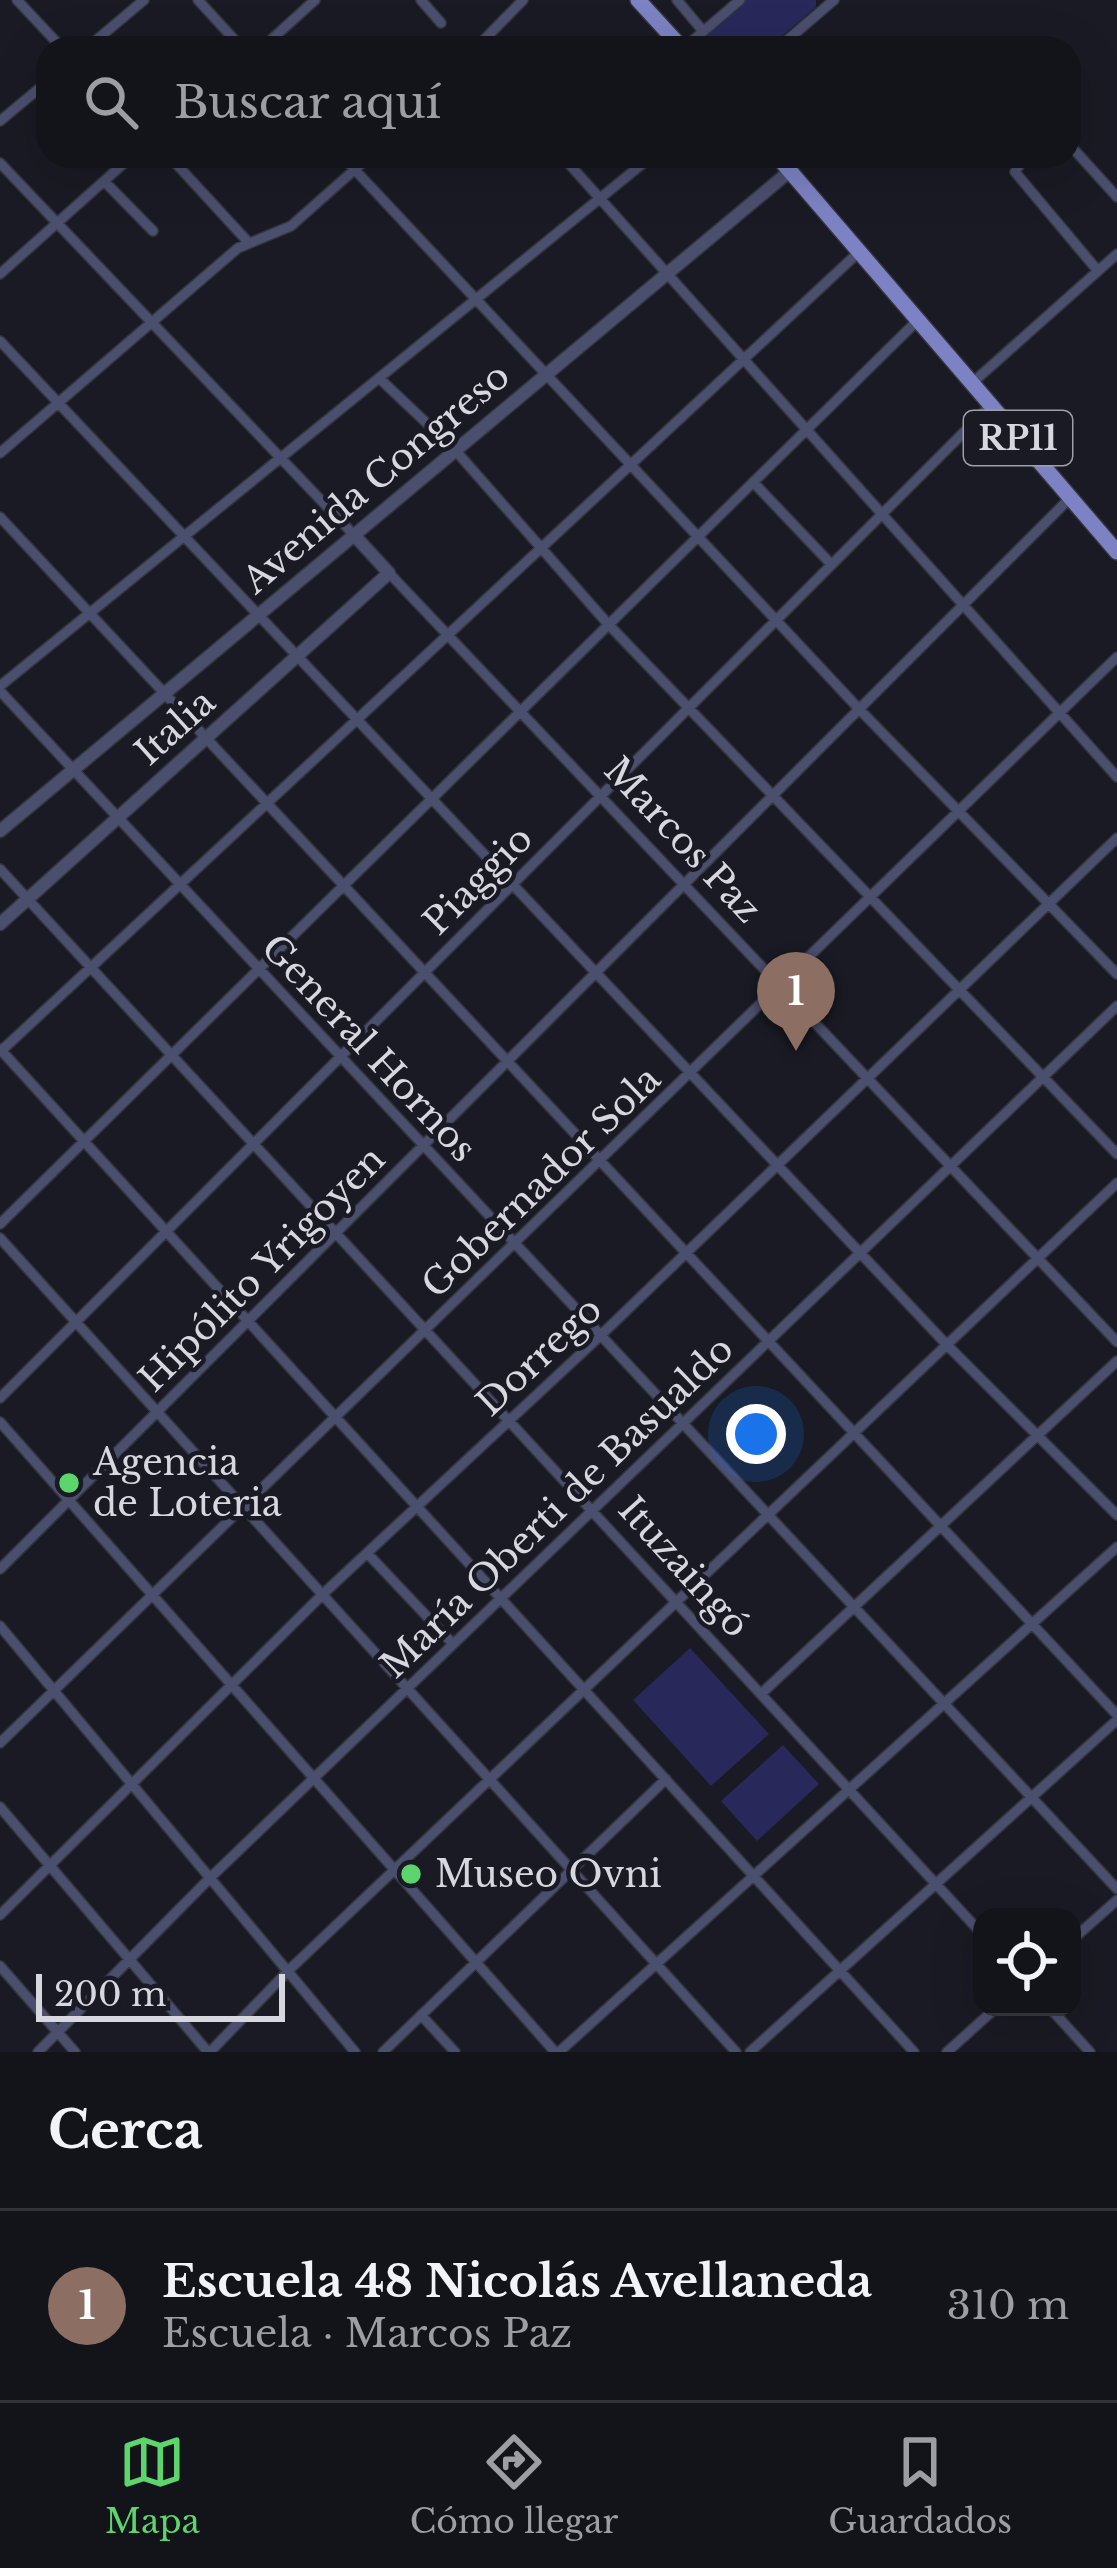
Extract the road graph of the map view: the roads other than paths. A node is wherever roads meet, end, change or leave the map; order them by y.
1 (16, 0) edge
2 (144, 0) edge
3 (198, 0) edge
4 (315, 0) edge
5 (422, 0) edge
6 (523, 0) edge
7 (638, 0) edge
8 (676, 0) edge
9 (740, 0) edge
10 (829, 2) edge
11 (442, 23) dead end
12 (704, 31) junction
13 (50, 36) edge
14 (101, 36) edge
15 (231, 36) edge
16 (275, 36) edge
17 (488, 36) edge
18 (672, 36) edge
19 (698, 36) edge
20 (791, 36) edge
21 (36, 91) edge
22 (0, 121) edge
23 (1081, 157) edge
24 (0, 163) edge
25 (119, 168) edge
26 (181, 168) edge
27 (572, 168) edge
28 (638, 168) edge
29 (787, 168) edge
30 (1018, 168) edge
31 (355, 170) joint
32 (790, 171) junction
33 (104, 181) junction
34 (1117, 197) edge
35 (600, 200) junction
36 (58, 222) junction
37 (153, 231) dead end
38 (249, 243) junction
39 (860, 251) junction
40 (1117, 254) edge
41 (1098, 271) junction
42 (0, 274) edge
43 (667, 277) junction
44 (475, 301) junction
45 (921, 321) junction
46 (151, 322) junction
47 (0, 341) edge
48 (746, 357) junction
49 (545, 376) junction
50 (379, 378) junction
51 (974, 382) junction
52 (58, 403) junction
53 (993, 403) junction
54 (808, 428) junction
55 (455, 450) junction
56 (0, 453) edge
57 (280, 458) junction
58 (628, 464) junction
59 (753, 482) junction
60 (1070, 498) junction
61 (884, 512) junction
62 (0, 518) edge
63 (354, 535) junction
64 (184, 536) junction
65 (697, 537) junction
66 (1117, 540) edge
67 (540, 547) junction
68 (1117, 552) edge
69 (832, 564) junction
70 (389, 573) junction
71 (965, 603) junction
72 (89, 612) junction
73 (259, 615) junction
74 (775, 620) junction
75 (608, 624) junction
76 (448, 635) junction
77 (298, 656) junction
78 (1117, 657) edge
79 (0, 688) edge
80 (164, 695) junction
81 (688, 707) junction
82 (860, 710) junction
83 (520, 711) junction
84 (1060, 715) junction
85 (356, 718) junction
86 (206, 740) junction
87 (73, 770) junction
88 (1117, 777) edge
89 (600, 796) junction
90 (773, 796) junction
91 (432, 798) junction
92 (268, 804) junction
93 (961, 812) junction
94 (119, 819) junction
95 (0, 831) edge
96 (1117, 838) edge
97 (0, 869) edge
98 (178, 882) junction
99 (513, 883) junction
100 (344, 884) junction
101 (684, 885) junction
102 (872, 898) junction
103 (28, 899) junction
104 (1048, 903) junction
105 (0, 924) edge
106 (89, 967) junction
107 (259, 969) junction
108 (598, 971) junction
109 (424, 972) junction
110 (1117, 974) edge
111 (781, 987) junction
112 (959, 990) junction
113 (1117, 1006) edge
114 (1, 1050) edge
115 (171, 1057) junction
116 (338, 1058) junction
117 (507, 1062) junction
118 (694, 1072) junction
119 (1043, 1077) junction
120 (867, 1079) junction
121 (86, 1141) junction
122 (252, 1144) junction
123 (422, 1147) junction
124 (1117, 1154) edge
125 (602, 1162) junction
126 (779, 1162) junction
127 (950, 1166) junction
128 (1117, 1183) edge
129 (0, 1224) edge
130 (166, 1230) junction
131 (336, 1233) junction
132 (0, 1238) edge
133 (515, 1245) junction
134 (861, 1252) junction
135 (687, 1253) junction
136 (1037, 1260) junction
137 (249, 1320) junction
138 (76, 1322) junction
139 (428, 1331) junction
140 (602, 1336) junction
141 (770, 1340) junction
142 (1117, 1342) edge
143 (947, 1345) junction
144 (1117, 1361) edge
145 (0, 1398) edge
146 (157, 1412) junction
147 (338, 1418) junction
148 (511, 1420) junction
149 (0, 1422) edge
150 (684, 1422) junction
151 (856, 1432) junction
152 (1039, 1435) junction
153 (68, 1501) junction
154 (418, 1506) junction
155 (245, 1508) junction
156 (594, 1509) junction
157 (769, 1515) junction
158 (1117, 1515) edge
159 (942, 1525) junction
160 (1117, 1547) edge
161 (367, 1552) junction
162 (0, 1569) edge
163 (323, 1594) junction
164 (502, 1598) junction
165 (152, 1599) junction
166 (678, 1601) junction
167 (854, 1606) junction
168 (1034, 1624) junction
169 (0, 1626) edge
170 (453, 1644) junction
171 (229, 1687) junction
172 (408, 1688) junction
173 (585, 1689) junction
174 (56, 1693) junction
175 (762, 1693) junction
176 (946, 1706) junction
177 (1117, 1718) edge
178 (0, 1743) edge
179 (490, 1779) junction
180 (666, 1779) junction
181 (311, 1780) junction
182 (132, 1784) junction
183 (853, 1792) junction
184 (1030, 1797) junction
185 (0, 1808) edge
186 (49, 1865) junction
187 (572, 1870) junction
188 (392, 1872) junction
189 (210, 1878) junction
190 (756, 1878) junction
191 (935, 1884) junction
192 (1117, 1888) edge
193 (1117, 1900) edge
194 (0, 1915) edge
195 (973, 1924) edge
196 (1081, 1932) edge
197 (129, 1960) junction
198 (473, 1965) junction
199 (0, 1966) edge
200 (658, 1966) junction
201 (841, 1969) junction
202 (288, 1971) junction
203 (421, 2015) junction
204 (988, 2016) edge
205 (1057, 2016) edge
206 (58, 2032) junction
207 (38, 2052) edge
208 (75, 2052) edge
209 (209, 2052) edge
210 (356, 2052) edge
211 (383, 2052) edge
212 (455, 2052) edge
213 (557, 2052) edge
214 (736, 2052) edge
215 (750, 2052) edge
216 (914, 2052) edge
217 (947, 2052) edge
218 (1090, 2052) edge

1 - 13 street
2 - 14 street
3 - 15 street
4 - 16 street
5 - 11 street
6 - 17 street
7 - 18 main road
8 - 12 street
9 - 12 street
10 - 20 street
12 - 19 street
21 - 22 street
23 - 34 street
24 - 36 street
25 - 33 street
26 - 38 street
27 - 35 street
28 - 35 street
29 - 32 main road, RP11
30 - 41 street
31 - 38 street
31 - 44 street
32 - 39 main road, RP11
32 - 43 street, Avenida Congreso
33 - 36 street
33 - 37 street
35 - 43 street
35 - 44 street
36 - 42 street
36 - 46 street
38 - 46 street
39 - 45 main road, RP11
39 - 48 street
40 - 41 street
41 - 51 street
43 - 48 street
43 - 49 street, Avenida Congreso
44 - 49 street
44 - 50 street
45 - 51 main road, RP11
45 - 54 street
46 - 52 street
46 - 57 street
47 - 52 street
48 - 54 street
48 - 58 street
49 - 55 street, Avenida Congreso
49 - 58 street
50 - 55 street
50 - 57 street
51 - 53 main road, RP11
52 - 56 street
52 - 64 street
53 - 60 main road, RP11
53 - 61 street, Piaggio
53 - 66 main road, RP11
54 - 59 street
54 - 61 street
55 - 63 street, Avenida Congreso
55 - 67 street
57 - 63 street
57 - 64 street
58 - 65 street
58 - 67 street
59 - 65 street
59 - 69 street
60 - 68 main road, RP11
60 - 71 street, Hipólito Yrigoyen
61 - 69 street, Piaggio
61 - 71 street
62 - 72 street
63 - 70 street, Marcos Paz
63 - 73 street, Avenida Congreso
64 - 72 street
64 - 73 street
65 - 74 street
65 - 75 street
67 - 75 street
67 - 76 street
69 - 74 street, Piaggio
70 - 76 street, Marcos Paz
70 - 77 street, Italia
71 - 82 street, Hipólito Yrigoyen
71 - 84 street
72 - 79 street
72 - 80 street
73 - 77 street
73 - 80 street, Avenida Congreso
74 - 81 street, Piaggio
74 - 82 street
75 - 81 street
75 - 83 street
76 - 83 street, Marcos Paz
76 - 85 street
77 - 85 street
77 - 86 street, Italia
78 - 84 street, Gobernador Sola
79 - 87 street, General Hornos
80 - 86 street
80 - 87 street, Avenida Congreso
81 - 89 street, Piaggio
81 - 90 street
82 - 90 street, Hipólito Yrigoyen
82 - 93 street
83 - 89 street, Marcos Paz
83 - 91 street
84 - 88 street
84 - 93 street, Gobernador Sola
85 - 91 street
85 - 92 street
86 - 92 street
86 - 94 street, Italia
87 - 94 street, General Hornos
87 - 95 street, Avenida Congreso
89 - 99 street, Piaggio
89 - 101 street, Marcos Paz
90 - 101 street, Hipólito Yrigoyen
90 - 102 street
91 - 99 street
91 - 100 street
92 - 98 street
92 - 100 street
93 - 102 street, Gobernador Sola
93 - 104 street
94 - 98 street, General Hornos
94 - 103 street, Italia
96 - 104 street, Dorrego
97 - 103 street, Ituzaingó
98 - 106 street
98 - 107 street, General Hornos
99 - 108 street
99 - 109 street, Piaggio
100 - 107 street
100 - 109 street
101 - 108 street, Hipólito Yrigoyen
101 - 111 street, Marcos Paz
102 - 111 street, Gobernador Sola
102 - 112 street
103 - 105 street, Italia
103 - 106 street, Ituzaingó
104 - 110 street
104 - 112 street, Dorrego
106 - 114 street
106 - 115 street, Ituzaingó
107 - 115 street
107 - 116 street, General Hornos
108 - 117 street, Hipólito Yrigoyen
108 - 118 street
109 - 116 street, Piaggio
109 - 117 street
111 - 118 street, Gobernador Sola
111 - 120 street, Marcos Paz
112 - 119 street
112 - 120 street, Dorrego
113 - 119 street, María Oberti de Basualdo
114 - 121 street
115 - 121 street
115 - 122 street, Ituzaingó
116 - 122 street, Piaggio
116 - 123 street, General Hornos
117 - 123 street, Hipólito Yrigoyen
117 - 125 street
118 - 125 street, Gobernador Sola
118 - 126 street
119 - 124 street
119 - 127 street, María Oberti de Basualdo
120 - 126 street, Dorrego
120 - 127 street, Marcos Paz
121 - 129 street
121 - 130 street
122 - 130 street, Piaggio
122 - 131 street, Ituzaingó
123 - 131 street, Hipólito Yrigoyen
123 - 133 street, General Hornos
125 - 133 street, Gobernador Sola
125 - 135 street
126 - 134 street
126 - 135 street, Dorrego
127 - 134 street, María Oberti de Basualdo
127 - 136 street, Marcos Paz
128 - 136 street
130 - 137 street
130 - 138 street, Piaggio
131 - 137 street, Hipólito Yrigoyen
131 - 139 street, Ituzaingó
132 - 138 street
133 - 139 street, Gobernador Sola
133 - 140 street, General Hornos
134 - 141 street, María Oberti de Basualdo
134 - 143 street
135 - 140 street, Dorrego
135 - 141 street
136 - 142 street, Marcos Paz
136 - 143 street
137 - 146 street, Hipólito Yrigoyen
137 - 147 street
138 - 145 street, Piaggio
138 - 146 street
139 - 147 street, Gobernador Sola
139 - 148 street, Ituzaingó
140 - 148 street, Dorrego
140 - 150 street, General Hornos
141 - 150 street, María Oberti de Basualdo
141 - 151 street
143 - 151 street
143 - 152 street
144 - 152 street
146 - 153 street, Hipólito Yrigoyen
146 - 155 street
147 - 154 street
147 - 155 street, Gobernador Sola
148 - 154 street, Dorrego
148 - 156 street, Ituzaingó
149 - 153 street
150 - 156 street, María Oberti de Basualdo
150 - 157 street, General Hornos
151 - 157 street
151 - 159 street
152 - 158 street
152 - 159 street
153 - 162 street, Hipólito Yrigoyen
153 - 165 street
154 - 161 street, Dorrego
154 - 164 street
155 - 163 street
155 - 165 street, Gobernador Sola
156 - 164 street, María Oberti de Basualdo
156 - 166 street, Ituzaingó
157 - 166 street
157 - 167 street, General Hornos
159 - 167 street
159 - 168 street
160 - 168 street
161 - 163 street, Dorrego
161 - 170 street
163 - 171 street, Dorrego
163 - 172 street
164 - 170 street, María Oberti de Basualdo
164 - 173 street
165 - 171 street
165 - 174 street, Gobernador Sola
166 - 173 street
166 - 175 street, Ituzaingó
167 - 175 street
167 - 176 street, General Hornos
168 - 176 street
168 - 177 street
169 - 174 street
170 - 172 street, María Oberti de Basualdo
171 - 181 street
171 - 182 street, Dorrego
172 - 179 street
172 - 181 street, María Oberti de Basualdo
173 - 179 street
173 - 180 street
174 - 178 street, Gobernador Sola
174 - 182 street
175 - 183 street, Ituzaingó
176 - 183 street
176 - 184 street, General Hornos
177 - 184 street
179 - 187 street
179 - 188 street
180 - 187 street
180 - 190 street
181 - 188 street
181 - 189 street, María Oberti de Basualdo
182 - 186 street, Dorrego
182 - 189 street
183 - 190 street
183 - 191 street, Ituzaingó
184 - 191 street
184 - 192 street, General Hornos
185 - 186 street
186 - 194 street, Dorrego
186 - 197 street
187 - 198 street
187 - 200 street
188 - 198 street
188 - 202 street
189 - 197 street, María Oberti de Basualdo
189 - 202 street
190 - 200 street
190 - 201 street
191 - 195 street, Ituzaingó
191 - 201 street
193 - 196 street
197 - 206 street, María Oberti de Basualdo
197 - 209 street
198 - 203 street
198 - 213 street
199 - 206 street
200 - 213 street
200 - 214 street
201 - 215 street
201 - 216 street
202 - 209 street
202 - 210 street
203 - 211 street
203 - 212 street
204 - 217 street
205 - 218 street
206 - 207 street, María Oberti de Basualdo
206 - 208 street

